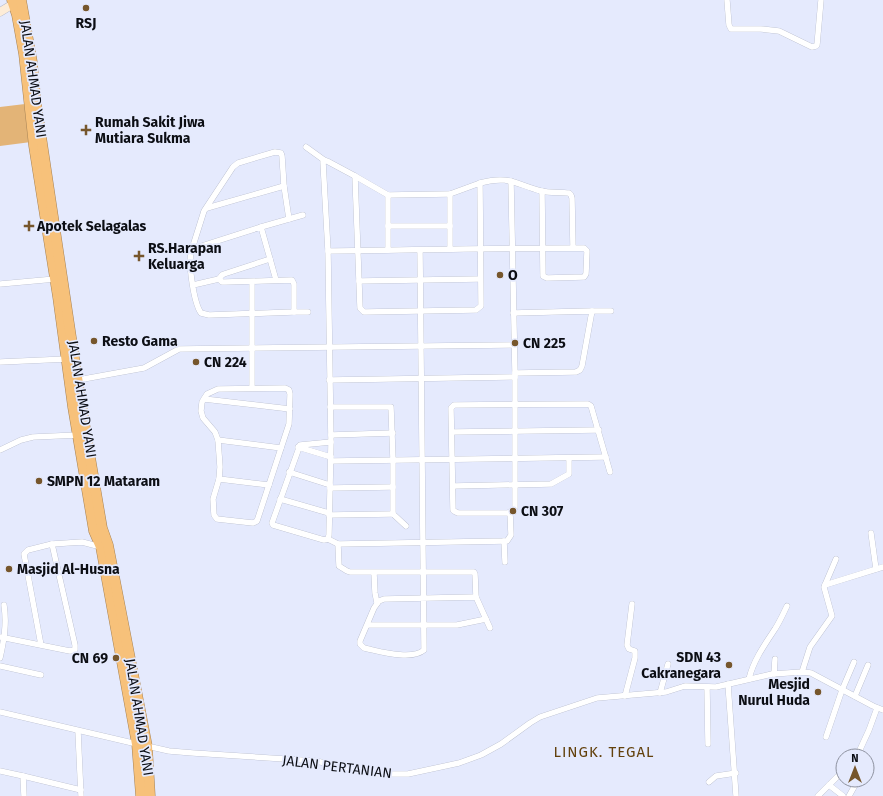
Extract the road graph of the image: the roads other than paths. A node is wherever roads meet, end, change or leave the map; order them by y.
1 (727, 0) edge
2 (821, 0) edge
3 (17, 1) edge
4 (0, 12) edge
5 (306, 147) dead end
6 (324, 160) junction
7 (355, 176) junction
8 (511, 181) junction
9 (480, 183) junction
10 (284, 186) junction
11 (542, 191) junction
12 (450, 194) junction
13 (388, 195) junction
14 (207, 208) junction
15 (303, 215) dead end
16 (289, 219) junction
17 (388, 226) junction
18 (450, 226) junction
19 (261, 227) junction
20 (512, 248) junction
21 (543, 248) junction
22 (573, 248) junction
23 (192, 249) junction
24 (450, 249) junction
25 (481, 249) junction
26 (358, 250) junction
27 (388, 250) junction
28 (420, 250) junction
29 (328, 251) junction
30 (270, 259) junction
31 (219, 279) junction
32 (480, 279) junction
33 (276, 280) junction
34 (420, 280) junction
35 (359, 281) junction
36 (252, 282) junction
37 (0, 284) edge
38 (193, 284) junction
39 (60, 288) junction
40 (420, 311) junction
41 (592, 311) junction
42 (611, 311) dead end
43 (294, 312) junction
44 (308, 312) dead end
45 (513, 312) junction
46 (252, 313) junction
47 (513, 345) junction
48 (420, 346) junction
49 (329, 348) junction
50 (252, 349) junction
51 (67, 359) junction
52 (0, 362) edge
53 (515, 375) junction
54 (420, 379) junction
55 (78, 380) junction
56 (330, 380) junction
57 (252, 388) junction
58 (204, 399) junction
59 (515, 404) junction
60 (77, 405) junction
61 (330, 407) junction
62 (290, 409) junction
63 (599, 430) junction
64 (514, 431) junction
65 (452, 432) junction
66 (393, 433) junction
67 (78, 434) junction
68 (331, 435) junction
69 (218, 440) junction
70 (331, 442) junction
71 (298, 447) junction
72 (281, 448) junction
73 (0, 450) edge
74 (606, 457) junction
75 (514, 458) junction
76 (569, 458) junction
77 (331, 459) junction
78 (452, 459) junction
79 (394, 460) junction
80 (423, 460) junction
81 (289, 472) junction
82 (610, 472) dead end
83 (219, 479) junction
84 (269, 485) junction
85 (515, 485) junction
86 (330, 486) junction
87 (453, 486) junction
88 (393, 487) junction
89 (280, 499) junction
90 (510, 512) junction
91 (329, 514) junction
92 (393, 514) junction
93 (406, 526) dead end
94 (98, 529) junction
95 (871, 533) dead end
96 (328, 538) junction
97 (504, 541) junction
98 (423, 542) junction
99 (52, 544) junction
100 (338, 544) junction
101 (103, 545) junction
102 (836, 559) dead end
103 (505, 562) dead end
104 (883, 567) edge
105 (876, 569) junction
106 (424, 572) junction
107 (374, 573) junction
108 (825, 585) junction
109 (476, 597) junction
110 (424, 598) junction
111 (377, 603) junction
112 (632, 604) dead end
113 (4, 606) dead end
114 (787, 606) dead end
115 (486, 619) junction
116 (368, 625) junction
117 (424, 625) junction
118 (490, 628) dead end
119 (2, 637) edge
120 (40, 645) junction
121 (0, 658) edge
122 (775, 659) dead end
123 (854, 662) dead end
124 (668, 664) dead end
125 (868, 665) dead end
126 (0, 666) edge
127 (802, 672) junction
128 (774, 674) junction
129 (41, 675) dead end
130 (749, 679) junction
131 (728, 684) junction
132 (707, 687) junction
133 (842, 690) junction
134 (660, 693) junction
135 (625, 696) junction
136 (855, 696) junction
137 (880, 709) edge
138 (0, 712) edge
139 (78, 731) junction
140 (826, 737) dead end
141 (708, 744) dead end
142 (142, 745) junction
143 (861, 748) edge
144 (0, 771) edge
145 (736, 773) junction
146 (22, 776) junction
147 (835, 779) edge
148 (709, 782) dead end
149 (829, 785) junction
150 (81, 793) edge
151 (24, 796) edge
152 (141, 796) edge
153 (150, 796) edge
154 (736, 796) edge
155 (818, 796) edge
156 (843, 796) edge

1 - 2 street
3 - 4 street
3 - 39 highway, JALAN AHMAD YANI
5 - 6 street
6 - 7 street
6 - 29 street
7 - 13 street
7 - 26 street
8 - 9 street
8 - 11 street
8 - 20 street
9 - 12 street
9 - 25 street
10 - 14 street
10 - 14 street
10 - 16 street
11 - 21 street
11 - 22 street
12 - 13 street
12 - 18 street
13 - 17 street
14 - 23 street
15 - 16 street
16 - 19 street
17 - 18 street
17 - 27 street
18 - 24 street
19 - 23 street
19 - 30 street
20 - 21 street
20 - 25 street
20 - 45 street
21 - 22 street
21 - 22 street
23 - 38 street
24 - 25 street
24 - 28 street
25 - 32 street
26 - 27 street
26 - 29 street
26 - 35 street
27 - 28 street
28 - 34 street
29 - 49 street
30 - 31 street
30 - 33 street
31 - 36 street
31 - 38 street
32 - 34 street
32 - 40 street
33 - 36 street
33 - 43 street
34 - 35 street
34 - 40 street
35 - 40 street
36 - 46 street
37 - 39 street
38 - 46 street
39 - 51 highway
39 - 55 highway, JALAN AHMAD YANI
40 - 48 street
41 - 42 street
41 - 45 street
41 - 53 street
43 - 44 street
43 - 46 street
45 - 47 street
46 - 50 street
47 - 48 street
47 - 53 street
48 - 49 street
48 - 54 street
49 - 50 street
49 - 56 street
50 - 55 street
50 - 57 street
51 - 52 street
51 - 60 highway
53 - 54 street
53 - 59 street
54 - 56 street
54 - 80 street
55 - 60 highway, JALAN AHMAD YANI
56 - 61 street
57 - 58 street
57 - 62 street
58 - 62 street
58 - 69 street
59 - 63 street
59 - 64 street
59 - 65 street
60 - 67 highway
60 - 94 highway, JALAN AHMAD YANI
61 - 66 street
61 - 68 street
62 - 72 street
63 - 64 street
63 - 74 street
64 - 65 street
64 - 75 street
65 - 78 street
66 - 68 street
66 - 79 street
67 - 73 street
67 - 94 highway
68 - 70 street
69 - 72 street
69 - 83 street
70 - 71 street
70 - 77 street
71 - 77 street
71 - 81 street
72 - 84 street
74 - 76 street
74 - 82 street
75 - 76 street
75 - 78 street
75 - 85 street
76 - 85 street
77 - 79 street
77 - 86 street
78 - 80 street
78 - 87 street
79 - 80 street
79 - 88 street
80 - 98 street
81 - 86 street
81 - 89 street
83 - 84 street
83 - 84 street
85 - 87 street
85 - 90 street
86 - 88 street
86 - 91 street
87 - 90 street
88 - 92 street
89 - 91 street
89 - 96 street
90 - 97 street
91 - 92 street
91 - 96 street
92 - 93 street
94 - 101 highway, JALAN AHMAD YANI
95 - 105 street
96 - 100 street
97 - 98 street
97 - 103 street
98 - 100 street
98 - 106 street
99 - 101 street
99 - 120 street
99 - 120 street
100 - 107 street
101 - 142 highway, JALAN AHMAD YANI
102 - 108 street
104 - 105 street
105 - 108 street
106 - 107 street
106 - 109 street
106 - 110 street
107 - 111 street
108 - 127 street
109 - 110 street
109 - 115 street
110 - 111 street
110 - 117 street
111 - 116 street
112 - 135 street
113 - 119 street
114 - 130 street
115 - 117 street
115 - 118 street
116 - 117 street
116 - 117 street
119 - 120 street
119 - 121 street
122 - 128 street
123 - 133 street
124 - 134 street
125 - 136 street
126 - 129 street
127 - 128 street, JALAN PERTANIAN
127 - 133 street, JALAN PERTANIAN
128 - 130 street, JALAN PERTANIAN
130 - 131 street, JALAN PERTANIAN
131 - 132 street, JALAN PERTANIAN
131 - 145 street
132 - 134 street, JALAN PERTANIAN
132 - 141 street
133 - 136 street, JALAN PERTANIAN
133 - 140 street
134 - 135 street, JALAN PERTANIAN
135 - 142 street, JALAN PERTANIAN
136 - 137 street, JALAN PERTANIAN
137 - 143 street
138 - 139 street, JALAN PERTANIAN
139 - 142 street, JALAN PERTANIAN
139 - 150 street
142 - 152 highway
142 - 153 highway, JALAN AHMAD YANI
144 - 146 street
145 - 148 street
145 - 154 street
146 - 150 street
146 - 151 street
147 - 149 street
149 - 155 street
149 - 156 street

